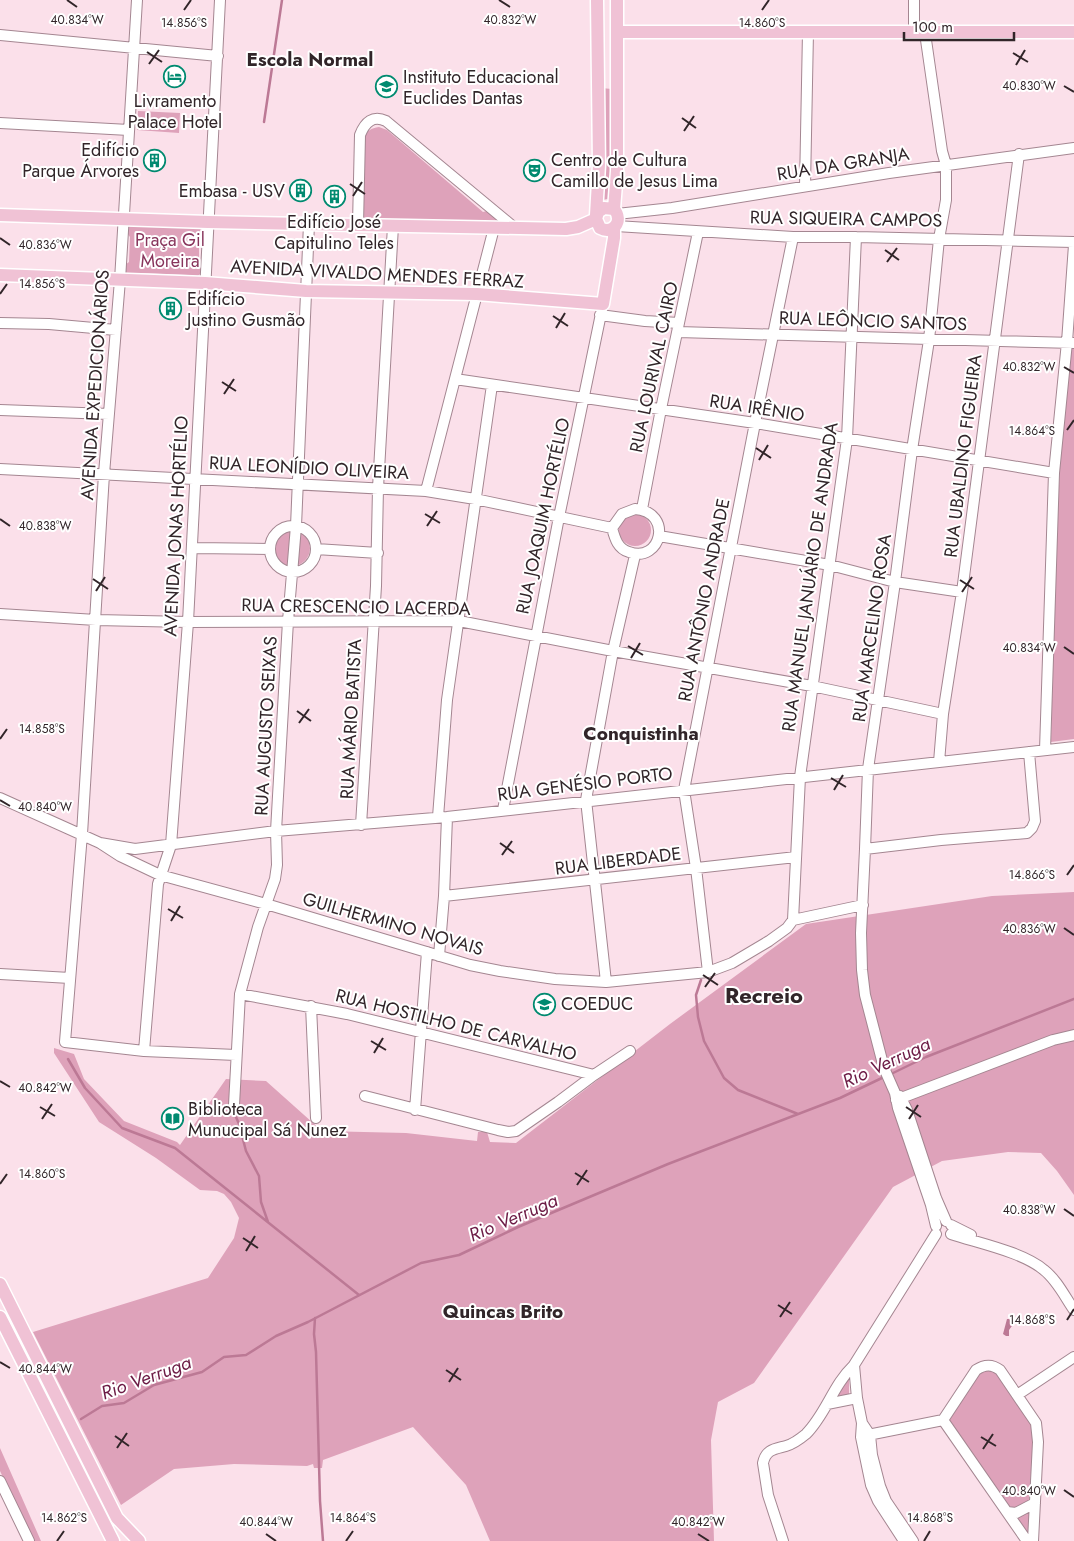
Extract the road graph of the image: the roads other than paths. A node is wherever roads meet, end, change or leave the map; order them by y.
1 (137, 0) edge
2 (220, 0) edge
3 (597, 0) edge
4 (616, 0) edge
5 (914, 0) edge
6 (617, 32) junction
7 (808, 32) junction
8 (1074, 32) edge
9 (919, 33) junction
10 (0, 35) edge
11 (134, 48) junction
12 (218, 56) junction
13 (617, 79) junction
14 (597, 81) junction
15 (0, 123) edge
16 (128, 130) junction
17 (1074, 148) edge
18 (1018, 154) junction
19 (946, 165) junction
20 (805, 186) junction
21 (0, 215) edge
22 (596, 217) junction
23 (123, 218) junction
24 (615, 219) junction
25 (208, 222) junction
26 (310, 224) junction
27 (358, 224) junction
28 (393, 226) junction
29 (494, 228) junction
30 (516, 229) junction
31 (698, 232) junction
32 (793, 237) junction
33 (856, 237) junction
34 (940, 239) junction
35 (1008, 240) junction
36 (1074, 244) edge
37 (0, 275) edge
38 (120, 280) junction
39 (205, 283) junction
40 (306, 291) junction
41 (390, 293) junction
42 (478, 294) junction
43 (602, 309) junction
44 (0, 323) edge
45 (678, 327) junction
46 (116, 330) junction
47 (774, 334) junction
48 (852, 336) junction
49 (928, 340) junction
50 (994, 340) junction
51 (1070, 342) edge
52 (455, 379) junction
53 (492, 385) junction
54 (585, 397) junction
55 (661, 409) junction
56 (0, 410) edge
57 (109, 414) junction
58 (755, 423) junction
59 (847, 439) junction
60 (912, 450) junction
61 (978, 461) junction
62 (0, 469) edge
63 (1054, 473) junction
64 (104, 474) junction
65 (195, 478) junction
66 (298, 485) junction
67 (378, 488) junction
68 (426, 491) junction
69 (476, 499) junction
70 (642, 509) junction
71 (559, 517) junction
72 (296, 526) junction
73 (612, 528) junction
74 (659, 536) junction
75 (193, 548) junction
76 (730, 548) junction
77 (270, 549) junction
78 (316, 549) junction
79 (378, 553) junction
80 (634, 555) junction
81 (830, 565) junction
82 (292, 572) junction
83 (895, 582) junction
84 (962, 592) junction
85 (0, 614) edge
86 (96, 620) junction
87 (373, 620) junction
88 (288, 621) junction
89 (459, 621) junction
90 (188, 622) junction
91 (536, 635) junction
92 (613, 651) junction
93 (707, 667) junction
94 (812, 686) junction
95 (878, 699) junction
96 (944, 714) junction
97 (1074, 747) edge
98 (1045, 750) junction
99 (1029, 752) junction
100 (939, 762) junction
101 (868, 769) junction
102 (800, 777) junction
103 (684, 790) junction
104 (0, 798) edge
105 (586, 800) junction
106 (503, 810) junction
107 (443, 817) junction
108 (361, 825) junction
109 (276, 832) junction
110 (82, 834) junction
111 (100, 843) junction
112 (171, 845) junction
113 (864, 849) junction
114 (796, 857) junction
115 (696, 868) junction
116 (160, 875) junction
117 (595, 880) junction
118 (444, 896) junction
119 (266, 904) junction
120 (863, 905) junction
121 (793, 920) junction
122 (427, 952) junction
123 (439, 956) junction
124 (708, 972) junction
125 (0, 974) edge
126 (70, 978) junction
127 (606, 982) junction
128 (240, 994) junction
129 (311, 1006) junction
130 (420, 1031) junction
131 (1074, 1035) edge
132 (144, 1051) junction
133 (630, 1051) dead end
134 (236, 1055) junction
135 (594, 1075) junction
136 (896, 1094) junction
137 (364, 1096) dead end
138 (234, 1104) dead end
139 (415, 1110) junction
140 (316, 1118) dead end
141 (950, 1227) junction
142 (936, 1230) junction
143 (0, 1284) edge
144 (1074, 1299) edge
145 (1074, 1310) edge
146 (0, 1317) edge
147 (1074, 1356) edge
148 (854, 1365) junction
149 (1018, 1395) junction
150 (857, 1398) junction
151 (828, 1404) junction
152 (943, 1420) junction
153 (865, 1436) junction
154 (0, 1481) edge
155 (1035, 1503) junction
156 (1007, 1512) junction
157 (138, 1540) edge
158 (28, 1541) edge
159 (113, 1541) edge
160 (783, 1541) edge
161 (904, 1541) edge
162 (913, 1541) edge
163 (1027, 1541) edge
164 (1033, 1541) edge

1 - 11 street, AVENIDA EXPEDICIONÁRIOS
2 - 12 street, AVENIDA JONAS HORTÉLIO
3 - 14 main road
4 - 6 main road, RUA JOAQUIM HORTÉLIO
5 - 9 street, RUA MARCELINO ROSA
6 - 7 main road
6 - 13 main road, RUA JOAQUIM HORTÉLIO
7 - 9 main road
7 - 20 street
8 - 9 main road
9 - 19 street, RUA MARCELINO ROSA
10 - 11 street
11 - 12 street
11 - 16 street, AVENIDA EXPEDICIONÁRIOS
12 - 25 street, AVENIDA JONAS HORTÉLIO
13 - 14 main road
13 - 24 main road, RUA JOAQUIM HORTÉLIO
14 - 22 main road
15 - 16 street
16 - 23 street, AVENIDA EXPEDICIONÁRIOS
17 - 18 street, RUA DA GRANJA
18 - 19 street, RUA DA GRANJA
18 - 35 street, RUA UBALDINO FIGUEIRA
19 - 20 street, RUA DA GRANJA
19 - 34 street, RUA MARCELINO ROSA
20 - 24 street, RUA DA GRANJA
21 - 23 main road
22 - 24 main road
22 - 24 main road
22 - 30 main road
23 - 25 main road
23 - 38 street, AVENIDA EXPEDICIONÁRIOS
24 - 31 street, RUA SIQUEIRA CAMPOS
24 - 43 main road, RUA JOAQUIM HORTÉLIO
25 - 26 main road
25 - 39 street, AVENIDA JONAS HORTÉLIO
26 - 27 main road
26 - 40 street, RUA AUGUSTO SEIXAS
27 - 28 main road
27 - 30 street
28 - 29 main road
28 - 41 street, RUA MÁRIO BATISTA
29 - 30 main road
29 - 42 street
31 - 32 street, RUA SIQUEIRA CAMPOS
31 - 45 street, RUA LOURIVAL CAIRO
32 - 33 street, RUA SIQUEIRA CAMPOS
32 - 47 street, RUA ANTÔNIO ANDRADE
33 - 34 street, RUA SIQUEIRA CAMPOS
33 - 48 street, RUA MANUEL JANUÁRIO DE ANDRADA
34 - 35 street, RUA SIQUEIRA CAMPOS
34 - 49 street, RUA MARCELINO ROSA
35 - 36 street, RUA SIQUEIRA CAMPOS
35 - 50 street, RUA UBALDINO FIGUEIRA
36 - 51 street
37 - 38 main road, AVENIDA VIVALDO MENDES FERRAZ
38 - 39 main road, AVENIDA VIVALDO MENDES FERRAZ
38 - 46 street, AVENIDA EXPEDICIONÁRIOS
39 - 40 main road, AVENIDA VIVALDO MENDES FERRAZ
39 - 65 street, AVENIDA JONAS HORTÉLIO
40 - 41 main road, AVENIDA VIVALDO MENDES FERRAZ
40 - 66 street, RUA AUGUSTO SEIXAS
41 - 42 main road, AVENIDA VIVALDO MENDES FERRAZ
41 - 67 street, RUA MÁRIO BATISTA
42 - 43 main road, AVENIDA VIVALDO MENDES FERRAZ
42 - 52 street
43 - 45 street, RUA LEÔNCIO SANTOS
43 - 54 street, RUA JOAQUIM HORTÉLIO
44 - 46 street
45 - 47 street, RUA LEÔNCIO SANTOS
45 - 55 street, RUA LOURIVAL CAIRO
46 - 57 street, AVENIDA EXPEDICIONÁRIOS
47 - 48 street, RUA LEÔNCIO SANTOS
47 - 58 street, RUA ANTÔNIO ANDRADE
48 - 49 street, RUA LEÔNCIO SANTOS
48 - 59 street, RUA MANUEL JANUÁRIO DE ANDRADA
49 - 50 street, RUA LEÔNCIO SANTOS
49 - 60 street, RUA MARCELINO ROSA
50 - 51 street, RUA LEÔNCIO SANTOS
50 - 61 street, RUA UBALDINO FIGUEIRA
51 - 63 street
52 - 53 street, RUA IRÊNIO
52 - 68 street
53 - 54 street, RUA IRÊNIO
53 - 69 street
54 - 55 street, RUA IRÊNIO
54 - 71 street, RUA JOAQUIM HORTÉLIO
55 - 58 street, RUA IRÊNIO
55 - 70 street, RUA LOURIVAL CAIRO
56 - 57 street
57 - 64 street, AVENIDA EXPEDICIONÁRIOS
58 - 59 street, RUA IRÊNIO
58 - 76 street, RUA ANTÔNIO ANDRADE
59 - 60 street, RUA IRÊNIO
59 - 81 street, RUA MANUEL JANUÁRIO DE ANDRADA
60 - 61 street, RUA IRÊNIO
60 - 83 street, RUA MARCELINO ROSA
61 - 63 street, RUA IRÊNIO
61 - 84 street, RUA UBALDINO FIGUEIRA
62 - 64 street, RUA LEONÍDIO OLIVEIRA
63 - 98 street
64 - 65 street, RUA LEONÍDIO OLIVEIRA
64 - 86 street, AVENIDA EXPEDICIONÁRIOS
65 - 66 street, RUA LEONÍDIO OLIVEIRA
65 - 75 street, AVENIDA JONAS HORTÉLIO
66 - 67 street, RUA LEONÍDIO OLIVEIRA
66 - 72 street, RUA AUGUSTO SEIXAS
67 - 68 street, RUA LEONÍDIO OLIVEIRA
67 - 79 street, RUA MÁRIO BATISTA
68 - 69 street, RUA LEONÍDIO OLIVEIRA
69 - 71 street, RUA LEONÍDIO OLIVEIRA
69 - 89 street
70 - 73 street
70 - 74 street
71 - 73 street, RUA LEONÍDIO OLIVEIRA
71 - 91 street, RUA JOAQUIM HORTÉLIO
72 - 77 street
72 - 78 street
72 - 82 street, RUA AUGUSTO SEIXAS
73 - 80 street
74 - 76 street
74 - 80 street
75 - 77 street
75 - 90 street, AVENIDA JONAS HORTÉLIO
76 - 81 street
76 - 93 street, RUA ANTÔNIO ANDRADE
77 - 82 street
78 - 79 street
78 - 82 street
79 - 87 street, RUA MÁRIO BATISTA
80 - 92 street
81 - 83 street
81 - 94 street, RUA MANUEL JANUÁRIO DE ANDRADA
82 - 88 street, RUA AUGUSTO SEIXAS
83 - 84 street
83 - 95 street, RUA MARCELINO ROSA
84 - 96 street, RUA UBALDINO FIGUEIRA
85 - 86 street, RUA CRESCENCIO LACERDA
86 - 90 street, RUA CRESCENCIO LACERDA
86 - 110 street, AVENIDA EXPEDICIONÁRIOS
87 - 88 street, RUA CRESCENCIO LACERDA
87 - 89 street, RUA CRESCENCIO LACERDA
87 - 108 street, RUA MÁRIO BATISTA
88 - 90 street, RUA CRESCENCIO LACERDA
88 - 109 street, RUA AUGUSTO SEIXAS
89 - 91 street, RUA CRESCENCIO LACERDA
89 - 107 street
90 - 112 street, AVENIDA JONAS HORTÉLIO
91 - 92 street, RUA CRESCENCIO LACERDA
91 - 106 street, RUA JOAQUIM HORTÉLIO
92 - 93 street, RUA CRESCENCIO LACERDA
92 - 105 street
93 - 94 street, RUA CRESCENCIO LACERDA
93 - 103 street, RUA ANTÔNIO ANDRADE
94 - 95 street, RUA CRESCENCIO LACERDA
94 - 102 street, RUA MANUEL JANUÁRIO DE ANDRADA
95 - 96 street, RUA CRESCENCIO LACERDA
95 - 101 street, RUA MARCELINO ROSA
96 - 100 street, RUA UBALDINO FIGUEIRA
97 - 98 street, RUA GENÉSIO PORTO
98 - 99 street, RUA GENÉSIO PORTO
99 - 100 street, RUA GENÉSIO PORTO
99 - 113 street
100 - 101 street, RUA GENÉSIO PORTO
101 - 102 street, RUA GENÉSIO PORTO
101 - 113 street, RUA MARCELINO ROSA
102 - 103 street, RUA GENÉSIO PORTO
102 - 114 street, RUA MANUEL JANUÁRIO DE ANDRADA
103 - 105 street, RUA GENÉSIO PORTO
103 - 115 street, RUA ANTÔNIO ANDRADE
104 - 110 street, GUILHERMINO NOVAIS
105 - 106 street, RUA GENÉSIO PORTO
105 - 117 street
106 - 107 street, RUA GENÉSIO PORTO
107 - 108 street, RUA GENÉSIO PORTO
107 - 118 street
108 - 109 street, RUA GENÉSIO PORTO
109 - 112 street, RUA GENÉSIO PORTO
109 - 119 street, RUA AUGUSTO SEIXAS
110 - 111 street, GUILHERMINO NOVAIS
110 - 126 street, AVENIDA EXPEDICIONÁRIOS
111 - 112 street, RUA GENÉSIO PORTO
111 - 116 street, GUILHERMINO NOVAIS
112 - 116 street, AVENIDA JONAS HORTÉLIO
113 - 120 street, RUA MARCELINO ROSA
114 - 115 street, RUA LIBERDADE
114 - 121 street, RUA MANUEL JANUÁRIO DE ANDRADA
115 - 117 street, RUA LIBERDADE
115 - 124 street, RUA ANTÔNIO ANDRADE
116 - 119 street, GUILHERMINO NOVAIS
116 - 132 street, AVENIDA JONAS HORTÉLIO
117 - 118 street, RUA LIBERDADE
117 - 127 street
118 - 123 street
119 - 122 street, GUILHERMINO NOVAIS
119 - 128 street, RUA AUGUSTO SEIXAS
120 - 121 street
120 - 136 street, RUA MARCELINO ROSA
121 - 124 street, GUILHERMINO NOVAIS
122 - 123 street, GUILHERMINO NOVAIS
122 - 130 street
123 - 127 street, GUILHERMINO NOVAIS
124 - 127 street, GUILHERMINO NOVAIS
125 - 126 street
126 - 132 street, AVENIDA EXPEDICIONÁRIOS
128 - 129 street, RUA HOSTILHO DE CARVALHO
128 - 134 street, RUA AUGUSTO SEIXAS
129 - 130 street, RUA HOSTILHO DE CARVALHO
129 - 140 street, RUA HOSTILHO DE CARVALHO
130 - 135 street, RUA HOSTILHO DE CARVALHO
130 - 139 street
131 - 136 street
132 - 134 street
133 - 135 street
134 - 138 street, RUA AUGUSTO SEIXAS
135 - 139 street
136 - 141 street, RUA MARCELINO ROSA
136 - 142 street, RUA MARCELINO ROSA
137 - 139 street
141 - 142 street
141 - 142 street
141 - 144 street
141 - 145 street
142 - 148 street
143 - 157 main road
146 - 159 main road
147 - 149 street
148 - 150 street
148 - 151 street
149 - 152 street
149 - 155 street
150 - 151 street
150 - 153 street
151 - 160 street
152 - 153 street
152 - 156 street
153 - 161 street
153 - 162 street
154 - 158 street
155 - 156 street
155 - 164 street
156 - 163 street

